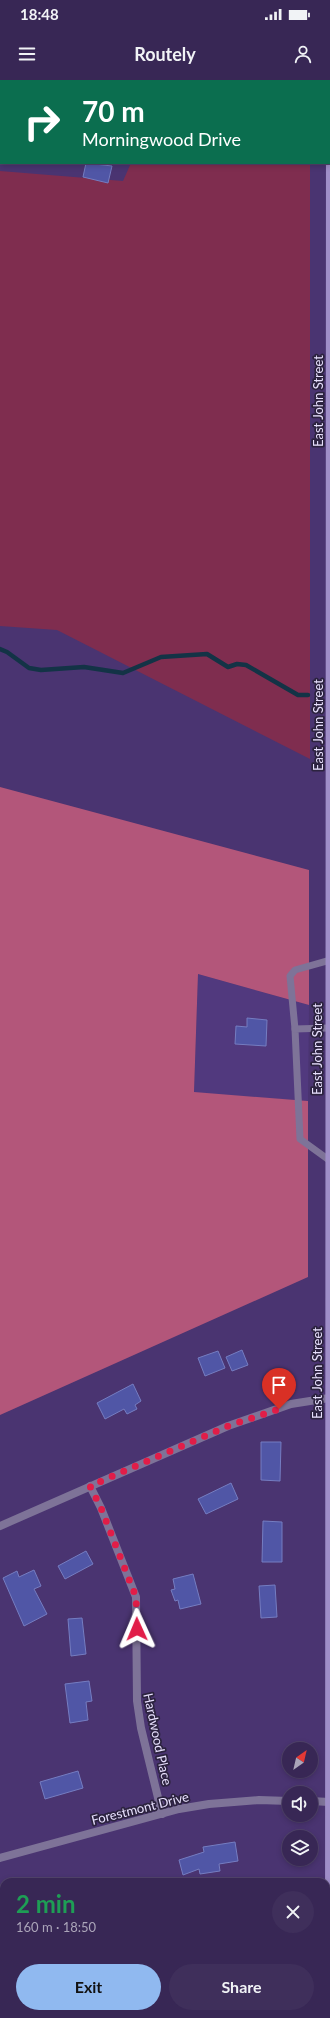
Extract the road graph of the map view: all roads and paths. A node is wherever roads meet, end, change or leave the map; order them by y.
1 (330, 80) edge
2 (330, 524) edge
3 (330, 960) edge
4 (328, 1028) junction
5 (295, 1029) junction
6 (330, 1160) edge
7 (329, 1398) edge
8 (90, 1486) junction
9 (0, 1526) edge
10 (330, 1660) edge
11 (282, 1801) edge
12 (318, 1801) edge
13 (329, 1802) edge
14 (162, 1814) junction
15 (0, 1858) edge
16 (328, 1878) edge

1 - 2 main road, East John Street
2 - 3 main road, East John Street
3 - 4 main road, East John Street
3 - 5 lane
4 - 5 lane
4 - 6 main road, East John Street
5 - 6 lane
6 - 7 main road, East John Street
7 - 8 street
7 - 10 main road, East John Street
8 - 9 street
8 - 14 street, Hardwood Place
10 - 13 main road, East John Street
11 - 14 street, Forestmont Drive
12 - 13 street
13 - 16 main road, East John Street
14 - 15 street, Forestmont Drive

